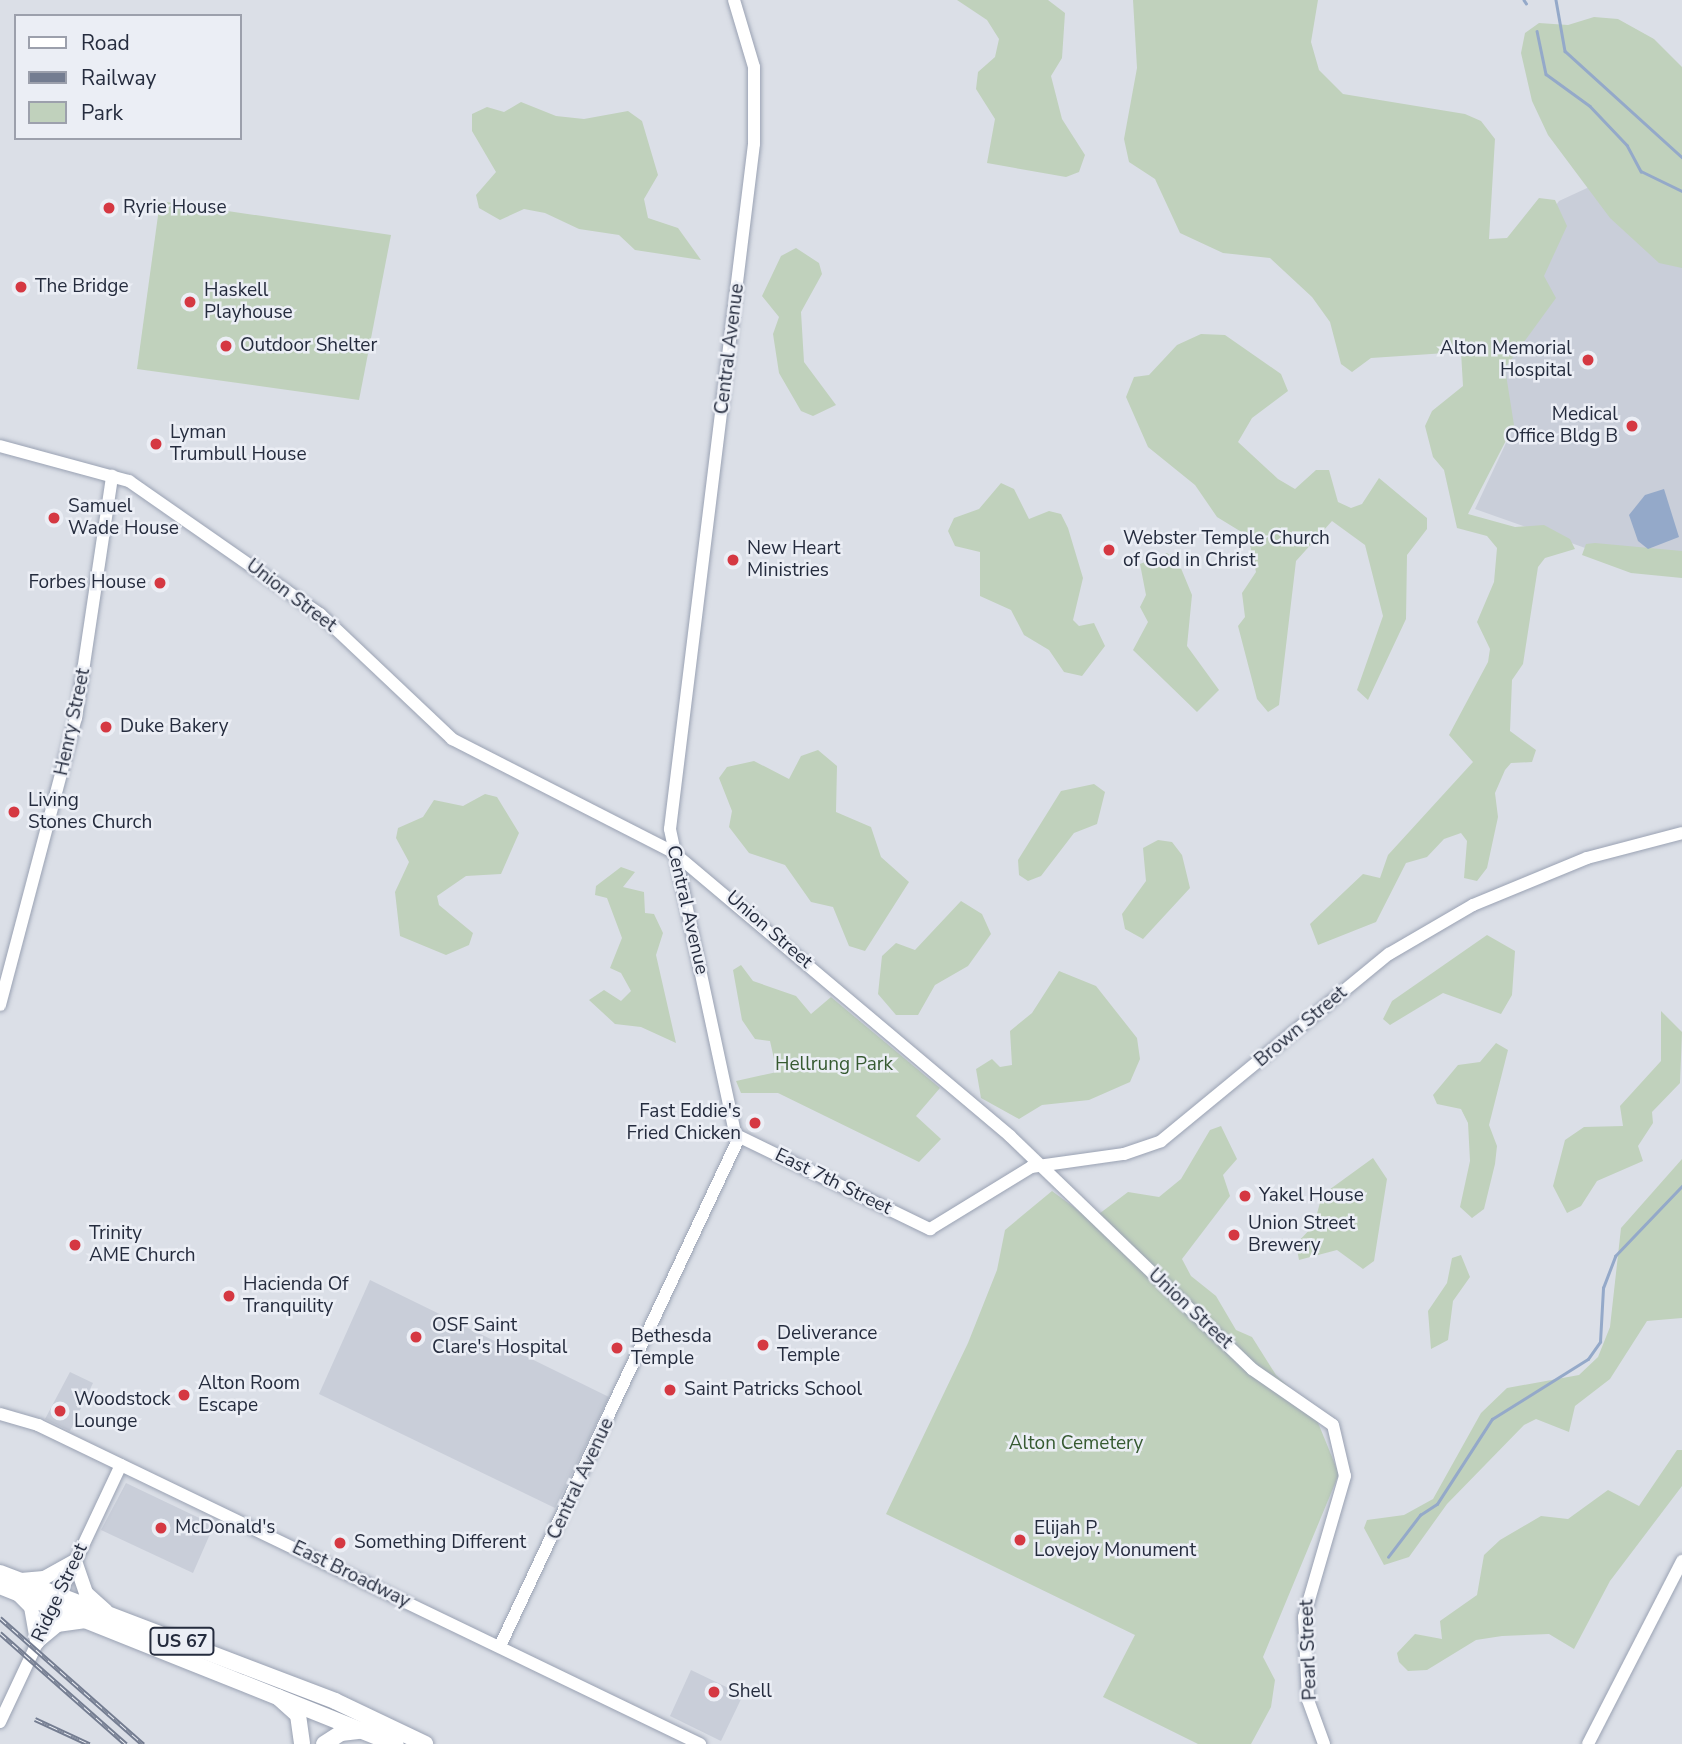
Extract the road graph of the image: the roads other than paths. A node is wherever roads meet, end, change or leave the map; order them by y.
1 (734, 0) edge
2 (0, 446) edge
3 (112, 476) junction
4 (1682, 833) edge
5 (673, 852) junction
6 (0, 1005) edge
7 (736, 1135) junction
8 (1040, 1164) junction
9 (930, 1229) joint
10 (0, 1414) edge
11 (121, 1465) junction
12 (1345, 1476) joint
13 (75, 1561) junction
14 (1682, 1561) edge
15 (0, 1573) edge
16 (11, 1585) edge
17 (57, 1601) junction
18 (103, 1617) junction
19 (37, 1642) junction
20 (500, 1646) junction
21 (271, 1691) junction
22 (326, 1705) junction
23 (0, 1722) edge
24 (367, 1730) junction
25 (304, 1744) edge
26 (321, 1744) edge
27 (396, 1744) edge
28 (425, 1744) edge
29 (700, 1744) edge
30 (1324, 1744) edge
31 (1588, 1744) edge

1 - 5 street, Central Avenue
2 - 3 street, Union Street
3 - 5 street, Union Street
3 - 6 street, Henry Street
4 - 8 street, Brown Street
5 - 7 street, Central Avenue
5 - 8 street, Union Street
7 - 9 street, East 7th Street
7 - 20 street, Central Avenue
8 - 9 street, Brown Street
8 - 12 street, Union Street
10 - 11 street, East Broadway
11 - 13 street, Ridge Street
11 - 20 street, East Broadway
12 - 30 street, Pearl Street
13 - 16 main road
13 - 17 street, Ridge Street
13 - 18 main road
14 - 31 street
15 - 16 highway, US 67
16 - 17 highway, US 67
16 - 19 main road
17 - 18 highway, US 67
17 - 19 street, Ridge Street
18 - 19 main road
18 - 21 highway, US 67
18 - 22 highway, US 67
19 - 23 street, Ridge Street
20 - 29 street, East Broadway
21 - 22 highway
21 - 25 highway, US 67
22 - 24 highway
22 - 25 highway
22 - 26 highway
22 - 28 highway
24 - 26 highway
24 - 27 highway

